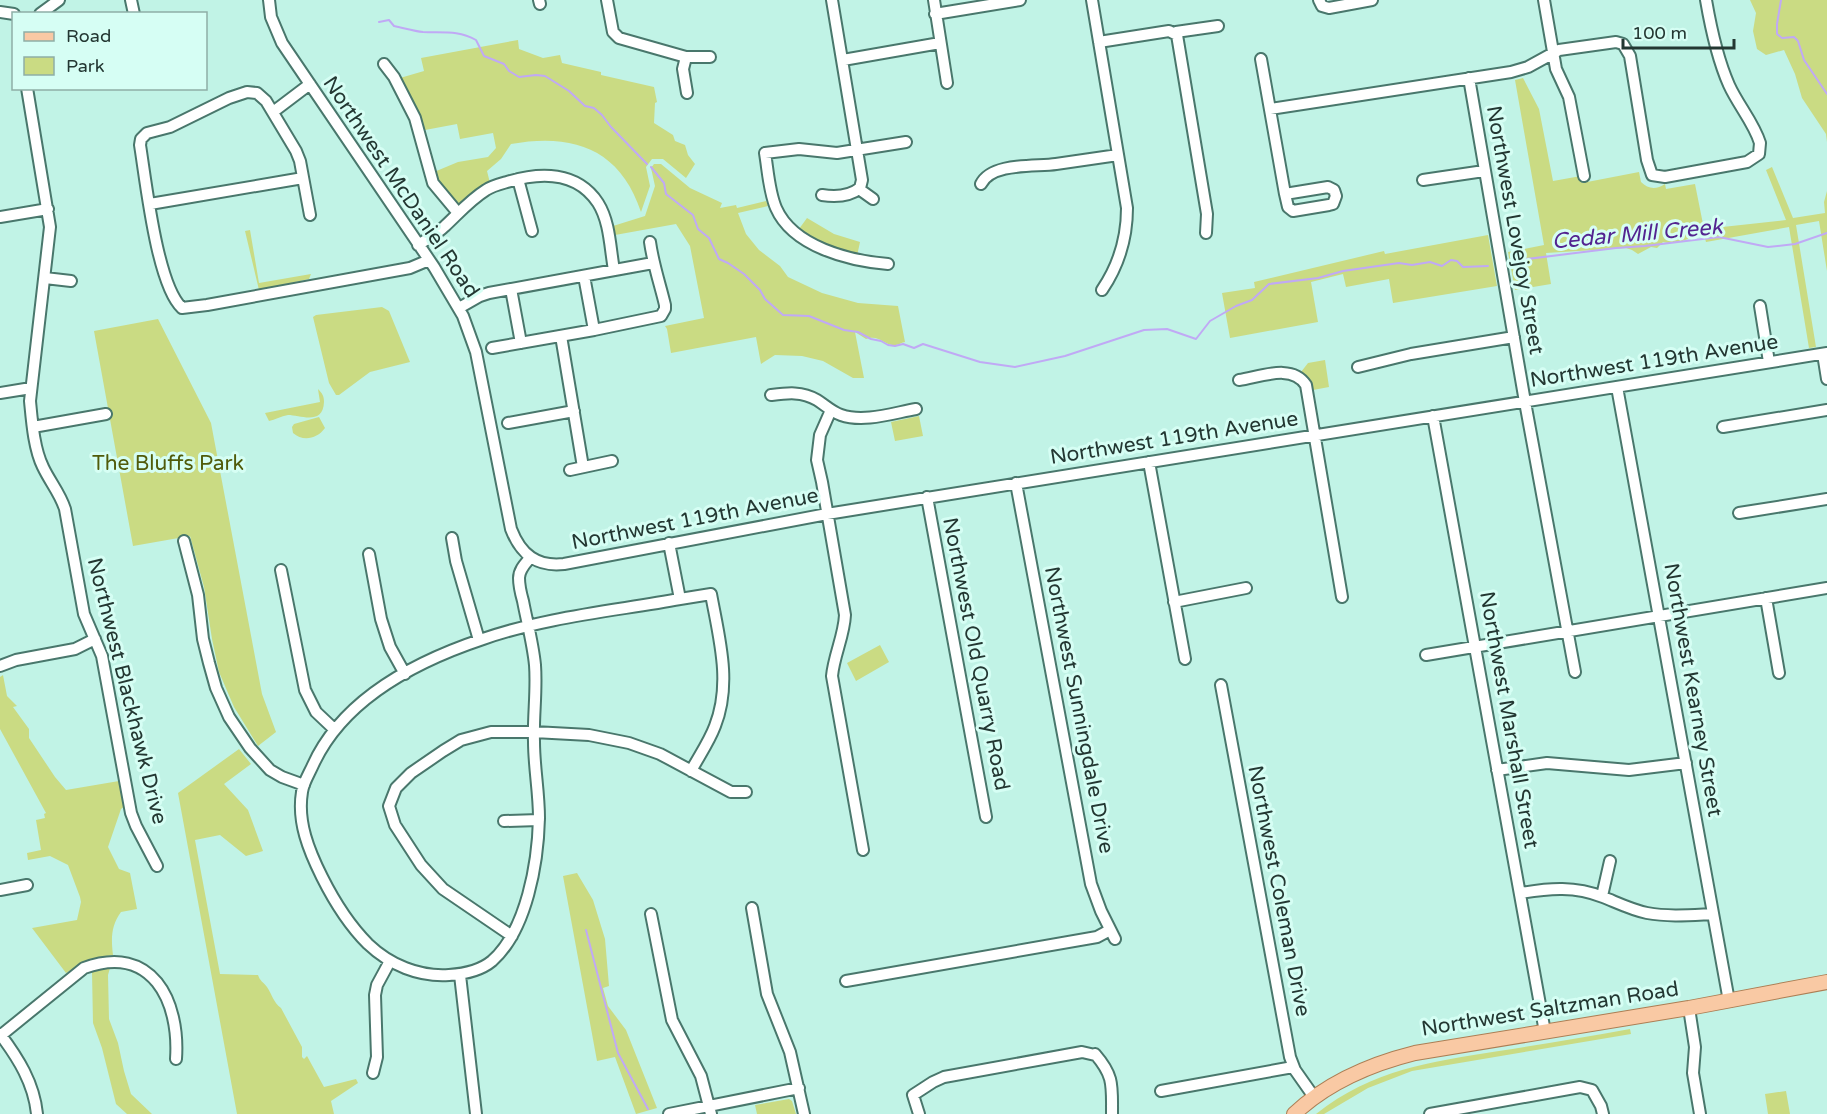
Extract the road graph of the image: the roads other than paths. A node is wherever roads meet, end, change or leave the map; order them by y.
1 (59, 0) edge
2 (269, 0) edge
3 (607, 0) edge
4 (832, 0) edge
5 (933, 0) edge
6 (1020, 0) edge
7 (1092, 0) edge
8 (1372, 0) edge
9 (1544, 0) edge
10 (1706, 0) edge
11 (1320, 3) edge
12 (43, 12) edge
13 (936, 14) junction
14 (1218, 26) dead end
15 (1176, 32) junction
16 (1099, 42) junction
17 (940, 43) junction
18 (1553, 52) junction
19 (686, 57) junction
20 (710, 57) dead end
21 (1260, 59) dead end
22 (843, 60) junction
23 (384, 64) dead end
24 (1469, 78) junction
25 (947, 83) dead end
26 (310, 84) junction
27 (27, 90) edge
28 (687, 93) dead end
29 (1269, 109) junction
30 (273, 112) junction
31 (906, 142) dead end
32 (856, 150) junction
33 (1118, 155) junction
34 (1484, 171) junction
35 (1584, 176) dead end
36 (303, 178) junction
37 (518, 179) junction
38 (1424, 180) dead end
39 (981, 184) dead end
40 (859, 189) junction
41 (1285, 194) junction
42 (822, 195) dead end
43 (873, 199) dead end
44 (150, 204) junction
45 (48, 209) junction
46 (458, 213) junction
47 (310, 215) dead end
48 (0, 217) edge
49 (532, 231) dead end
50 (1206, 233) dead end
51 (650, 242) dead end
52 (418, 245) junction
53 (429, 260) junction
54 (653, 263) junction
55 (888, 264) dead end
56 (614, 270) junction
57 (584, 276) junction
58 (45, 278) junction
59 (71, 281) dead end
60 (511, 289) junction
61 (1102, 290) dead end
62 (1760, 306) dead end
63 (459, 308) junction
64 (594, 330) junction
65 (561, 336) junction
66 (1515, 337) junction
67 (521, 343) junction
68 (492, 348) dead end
69 (1825, 354) edge
70 (1769, 362) junction
71 (1358, 367) dead end
72 (1827, 379) edge
73 (1239, 380) dead end
74 (1617, 387) junction
75 (31, 388) junction
76 (0, 393) edge
77 (771, 395) dead end
78 (1525, 402) junction
79 (916, 409) dead end
80 (831, 410) junction
81 (1827, 410) edge
82 (574, 411) junction
83 (106, 414) dead end
84 (1432, 417) junction
85 (508, 423) dead end
86 (33, 427) junction
87 (1723, 427) dead end
88 (1313, 436) junction
89 (612, 461) dead end
90 (1149, 462) junction
91 (583, 467) junction
92 (570, 470) dead end
93 (1016, 483) junction
94 (927, 497) junction
95 (1827, 499) edge
96 (827, 513) junction
97 (1739, 513) dead end
98 (452, 538) dead end
99 (184, 541) dead end
100 (669, 543) junction
101 (369, 554) dead end
102 (530, 558) junction
103 (280, 570) dead end
104 (1246, 588) dead end
105 (1827, 588) edge
106 (1342, 597) dead end
107 (1766, 598) junction
108 (680, 599) junction
109 (1174, 602) junction
110 (1660, 615) junction
111 (528, 626) junction
112 (1567, 632) junction
113 (95, 639) junction
114 (479, 640) junction
115 (1475, 646) junction
116 (1426, 655) dead end
117 (1185, 659) dead end
118 (0, 666) edge
119 (1575, 672) dead end
120 (1779, 673) dead end
121 (405, 674) junction
122 (1221, 685) dead end
123 (334, 729) junction
124 (534, 732) junction
125 (1686, 764) junction
126 (1497, 770) junction
127 (691, 771) junction
128 (304, 785) junction
129 (746, 792) dead end
130 (986, 817) dead end
131 (539, 820) junction
132 (504, 821) dead end
133 (862, 850) dead end
134 (1610, 861) dead end
135 (157, 866) dead end
136 (27, 885) dead end
137 (0, 890) edge
138 (1521, 893) junction
139 (1602, 896) junction
140 (752, 908) dead end
141 (651, 914) dead end
142 (1713, 914) junction
143 (512, 936) junction
144 (390, 960) junction
145 (460, 975) junction
146 (846, 981) dead end
147 (1827, 982) edge
148 (1729, 1001) junction
149 (1689, 1008) junction
150 (1545, 1032) junction
151 (0, 1035) edge
152 (176, 1059) dead end
153 (1293, 1067) junction
154 (373, 1073) dead end
155 (798, 1088) junction
156 (1161, 1091) dead end
157 (1314, 1097) junction
158 (710, 1110) edge
159 (37, 1114) edge
160 (476, 1114) edge
161 (669, 1114) edge
162 (804, 1114) edge
163 (919, 1114) edge
164 (1112, 1114) edge
165 (1294, 1114) edge
166 (1430, 1114) edge
167 (1603, 1114) edge
168 (1700, 1114) edge

1 - 12 street
2 - 26 street, Northwest McDaniel Road
3 - 19 street
4 - 22 street
5 - 13 street
6 - 13 street
7 - 16 street
8 - 11 street
9 - 18 street
10 - 18 street
13 - 17 street
14 - 15 street
15 - 16 street
15 - 50 street
16 - 33 street
17 - 22 street
17 - 25 street
18 - 24 street
18 - 35 street
19 - 20 street
19 - 28 street
21 - 29 street
22 - 32 street
23 - 46 street
24 - 29 street
24 - 34 street, Northwest Lovejoy Street
26 - 30 street
26 - 52 street, Northwest McDaniel Road
27 - 45 street, Northwest Blackhawk Drive
29 - 41 street
30 - 36 street
30 - 44 street
31 - 32 street
32 - 40 street
32 - 55 street
33 - 39 street
33 - 61 street
34 - 38 street
34 - 66 street, Northwest Lovejoy Street
36 - 44 street
36 - 47 street
37 - 46 street
37 - 49 street
37 - 56 street
40 - 42 street
40 - 43 street
41 - 41 street
44 - 53 street
45 - 48 street
45 - 58 street, Northwest Blackhawk Drive
46 - 52 street
51 - 54 street
52 - 53 street, Northwest McDaniel Road
53 - 63 street, Northwest McDaniel Road
54 - 56 street
54 - 64 street
56 - 57 street
57 - 60 street
57 - 64 street
58 - 59 street
58 - 75 street, Northwest Blackhawk Drive
60 - 63 street
60 - 67 street
62 - 70 street
63 - 102 street, Northwest McDaniel Road
64 - 65 street
65 - 67 street
65 - 82 street
66 - 71 street
66 - 78 street, Northwest Lovejoy Street
67 - 68 street
69 - 70 street, Northwest 119th Avenue
69 - 72 street
70 - 74 street, Northwest 119th Avenue
73 - 88 street
74 - 78 street, Northwest 119th Avenue
74 - 110 street, Northwest Kearney Street
75 - 76 street
75 - 86 street, Northwest Blackhawk Drive
77 - 80 street
78 - 84 street, Northwest 119th Avenue
78 - 112 street, Northwest Lovejoy Street
79 - 80 street
80 - 96 street
81 - 87 street
82 - 85 street
82 - 91 street
83 - 86 street
84 - 88 street, Northwest 119th Avenue
84 - 115 street, Northwest Marshall Street
86 - 113 street, Northwest Blackhawk Drive
88 - 90 street, Northwest 119th Avenue
88 - 106 street
89 - 91 street
90 - 93 street, Northwest 119th Avenue
90 - 109 street
91 - 92 street
93 - 94 street, Northwest 119th Avenue
93 - 146 street, Northwest Sunningdale Drive
94 - 96 street, Northwest 119th Avenue
94 - 130 street, Northwest Old Quarry Road
95 - 97 street
96 - 100 street, Northwest 119th Avenue
96 - 133 street
98 - 114 street
99 - 128 street
100 - 102 street, Northwest 119th Avenue
100 - 108 street
101 - 121 street
102 - 111 street
103 - 123 street
104 - 109 street
105 - 107 street
107 - 110 street
107 - 120 street
108 - 111 street
108 - 127 street
109 - 117 street
110 - 112 street
110 - 125 street, Northwest Kearney Street
111 - 114 street
111 - 124 street
112 - 115 street
112 - 119 street, Northwest Lovejoy Street
113 - 118 street
113 - 135 street, Northwest Blackhawk Drive
114 - 121 street
115 - 116 street
115 - 126 street, Northwest Marshall Street
121 - 123 street
122 - 153 street, Northwest Coleman Drive
123 - 128 street
124 - 127 street
124 - 131 street
124 - 143 street
125 - 126 street
125 - 142 street, Northwest Kearney Street
126 - 138 street, Northwest Marshall Street
127 - 129 street
128 - 144 street
131 - 132 street
131 - 143 street
134 - 139 street
136 - 137 street
138 - 139 street
138 - 150 street, Northwest Marshall Street
139 - 142 street
140 - 155 street
141 - 158 street
142 - 148 street, Northwest Kearney Street
143 - 145 street
144 - 145 street
144 - 154 street
145 - 160 street
147 - 148 main road, Northwest Saltzman Road
148 - 149 main road, Northwest Saltzman Road
149 - 150 main road, Northwest Saltzman Road
149 - 168 street
150 - 157 main road, Northwest Saltzman Road
151 - 152 street
151 - 159 street
153 - 156 street
153 - 157 street, Northwest Coleman Drive
155 - 158 street
155 - 162 street
157 - 165 main road, Northwest Saltzman Road
158 - 161 street
163 - 164 street
166 - 167 street

